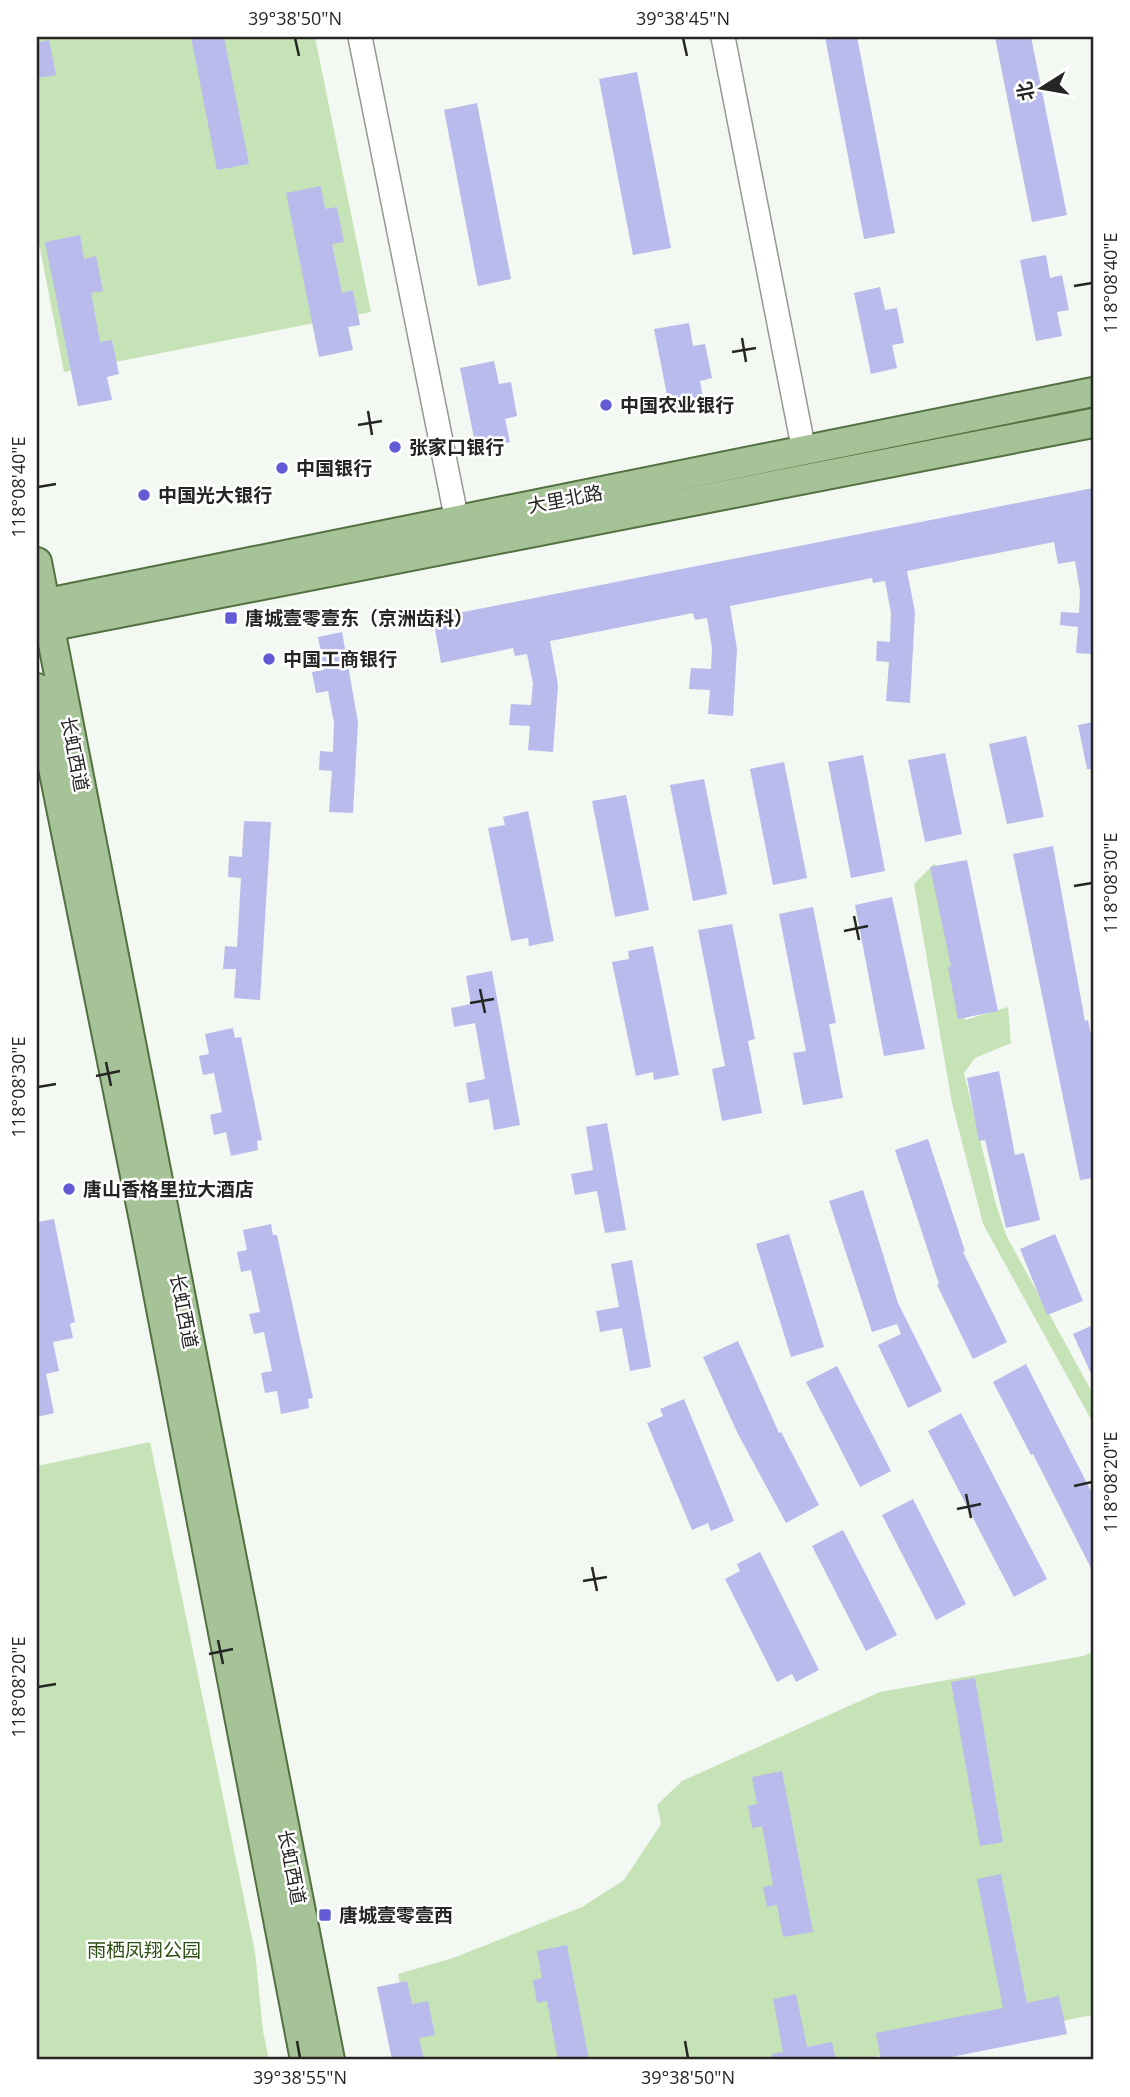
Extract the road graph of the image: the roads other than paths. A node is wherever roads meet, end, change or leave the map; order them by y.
1 (360, 37) edge
2 (723, 37) edge
3 (1093, 392) edge
4 (1093, 423) edge
5 (804, 451) junction
6 (457, 521) junction
7 (37, 562) edge
8 (42, 616) edge
9 (37, 688) edge
10 (305, 2060) edge
11 (330, 2060) edge

1 - 6 street
2 - 5 street
3 - 5 main road, 大里北路
4 - 8 main road, 大里北路
5 - 6 main road, 大里北路
6 - 8 main road, 大里北路
7 - 8 main road, 长虹西道
8 - 11 main road, 长虹西道
9 - 10 main road, 长虹西道

